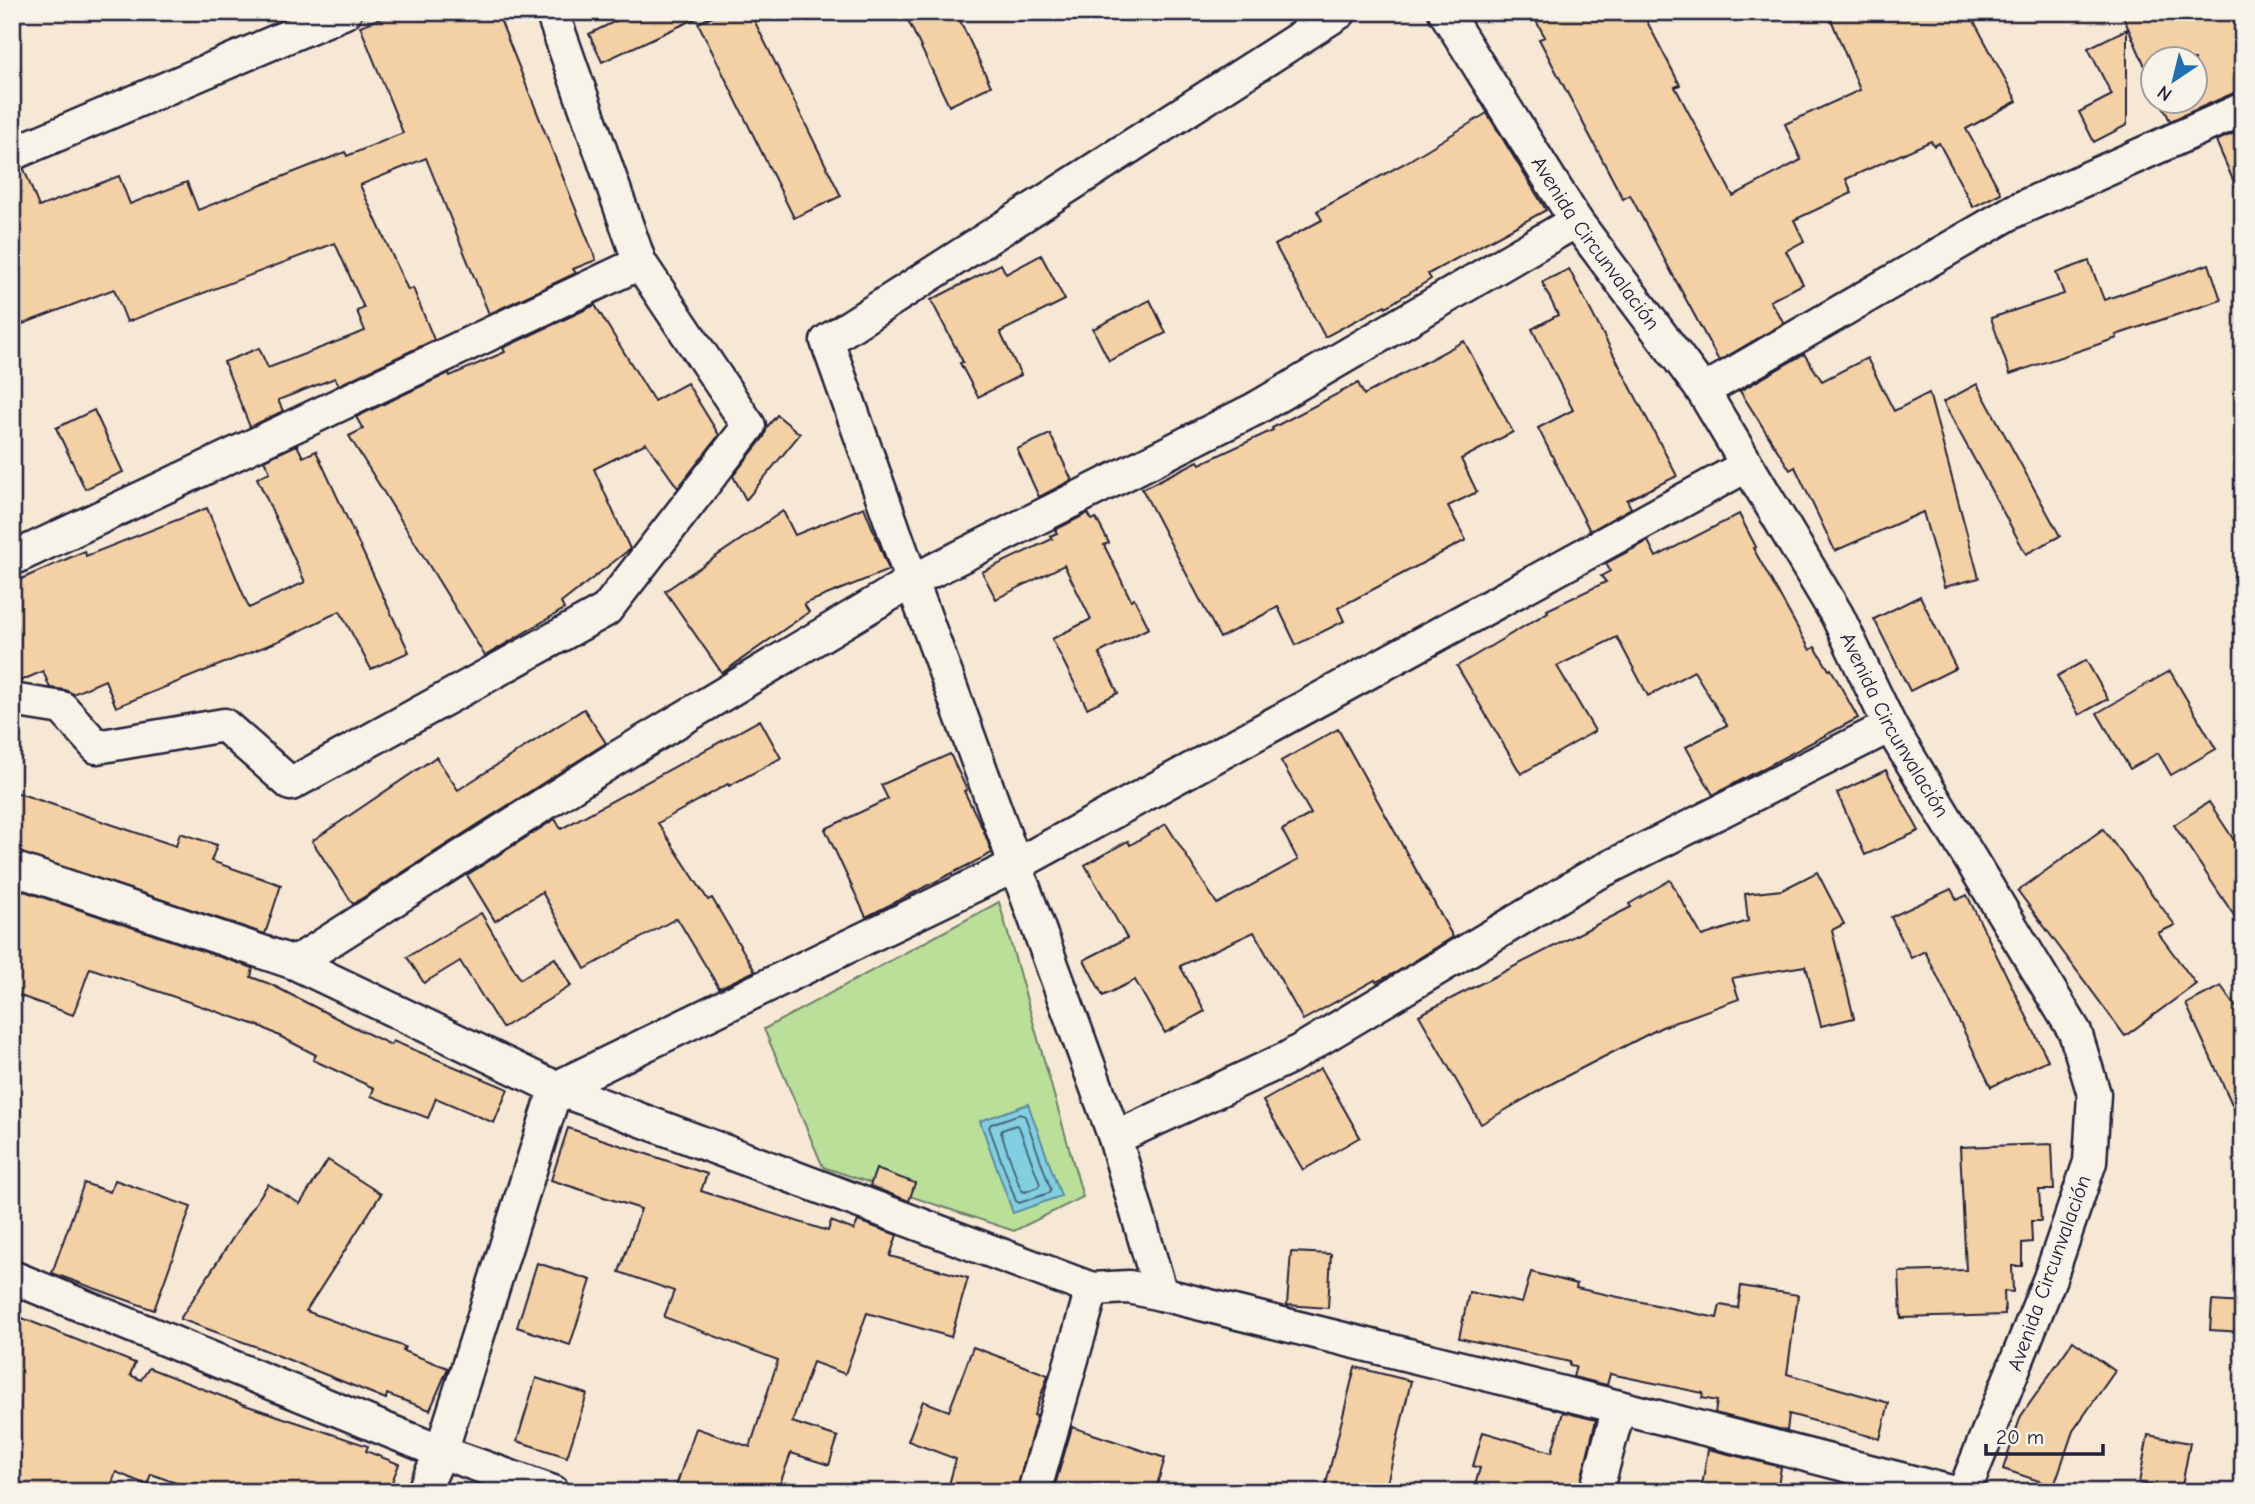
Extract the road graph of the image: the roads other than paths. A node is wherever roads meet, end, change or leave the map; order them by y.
1 (345, 12) edge
2 (552, 12) edge
3 (1340, 12) edge
4 (1445, 12) edge
5 (2243, 108) edge
6 (12, 154) edge
7 (1576, 221) junction
8 (640, 263) junction
9 (1703, 391) junction
10 (1746, 466) junction
11 (12, 559) edge
12 (912, 581) junction
13 (12, 701) edge
14 (1890, 726) junction
15 (1016, 865) junction
16 (12, 868) edge
17 (295, 963) junction
18 (556, 1088) junction
19 (1115, 1138) junction
20 (12, 1277) edge
21 (1092, 1289) junction
22 (1161, 1294) junction
23 (1619, 1407) junction
24 (441, 1452) junction
25 (423, 1492) edge
26 (553, 1492) edge
27 (1034, 1492) edge
28 (1595, 1492) edge
29 (1951, 1492) edge
30 (1964, 1492) edge

1 - 6 street
2 - 8 street
3 - 12 street
4 - 7 street, Avenida Circunvalación
5 - 9 street
7 - 9 street, Avenida Circunvalación
7 - 12 street
8 - 11 street
8 - 13 street
9 - 10 street, Avenida Circunvalación
10 - 14 street, Avenida Circunvalación
10 - 15 street
12 - 15 street
12 - 17 street
14 - 19 street
14 - 30 street, Avenida Circunvalación
15 - 18 street
15 - 19 street
16 - 17 street
17 - 18 street
18 - 21 street
18 - 24 street
19 - 22 street
20 - 24 street
21 - 22 street
21 - 27 street
22 - 23 street
23 - 28 street
23 - 29 street
24 - 25 street
24 - 26 street

